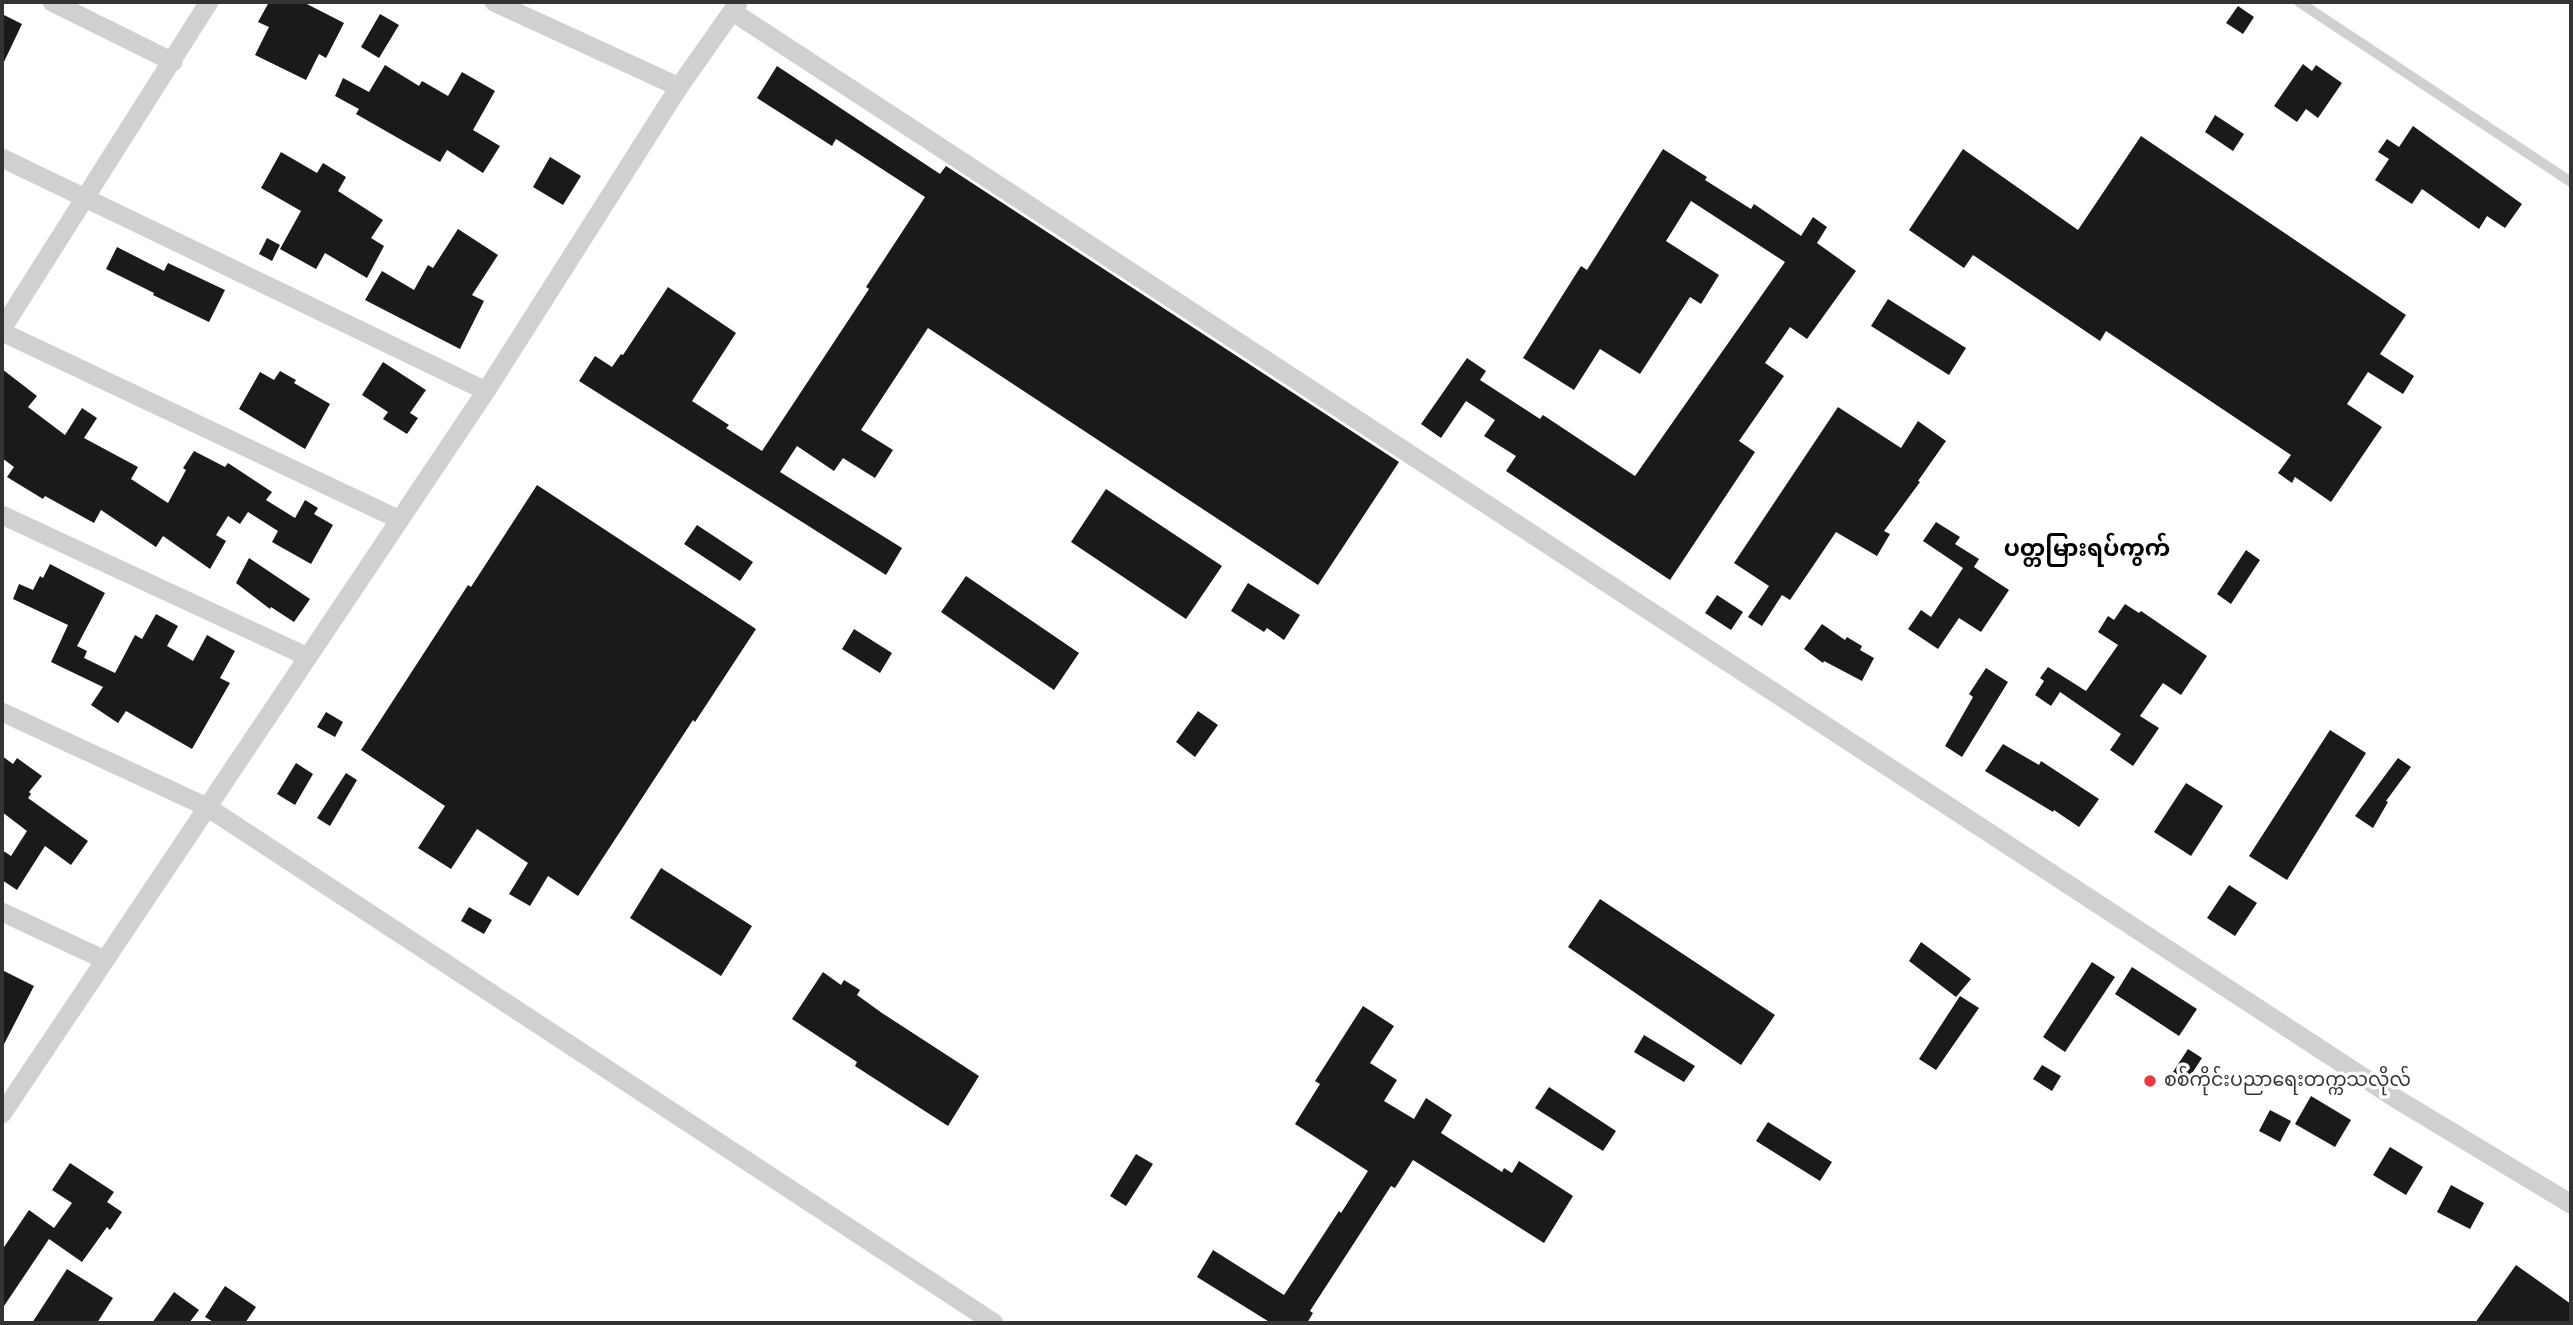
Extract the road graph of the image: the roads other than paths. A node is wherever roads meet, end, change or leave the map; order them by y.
1 (52, 2) edge
2 (209, 2) edge
3 (494, 2) edge
4 (2299, 2) edge
5 (736, 7) edge
6 (173, 62) junction
7 (679, 87) junction
8 (2, 158) edge
9 (2571, 182) edge
10 (85, 200) junction
11 (2, 330) edge
12 (486, 391) junction
13 (2, 515) edge
14 (400, 520) junction
15 (308, 657) junction
16 (2, 712) edge
17 (207, 807) junction
18 (2, 912) edge
19 (105, 960) junction
20 (9, 1089) edge
21 (2, 1114) edge
22 (2571, 1203) edge
23 (993, 1323) edge

1 - 6 street
2 - 6 street
3 - 7 street
4 - 9 lane
5 - 7 street
5 - 22 street
6 - 10 street
7 - 12 street
8 - 10 street
10 - 11 street
10 - 12 street
11 - 14 street
12 - 14 street
13 - 15 street
14 - 15 street
15 - 17 street
16 - 17 street
17 - 19 street
17 - 23 street
18 - 19 street
19 - 20 street
20 - 21 street

